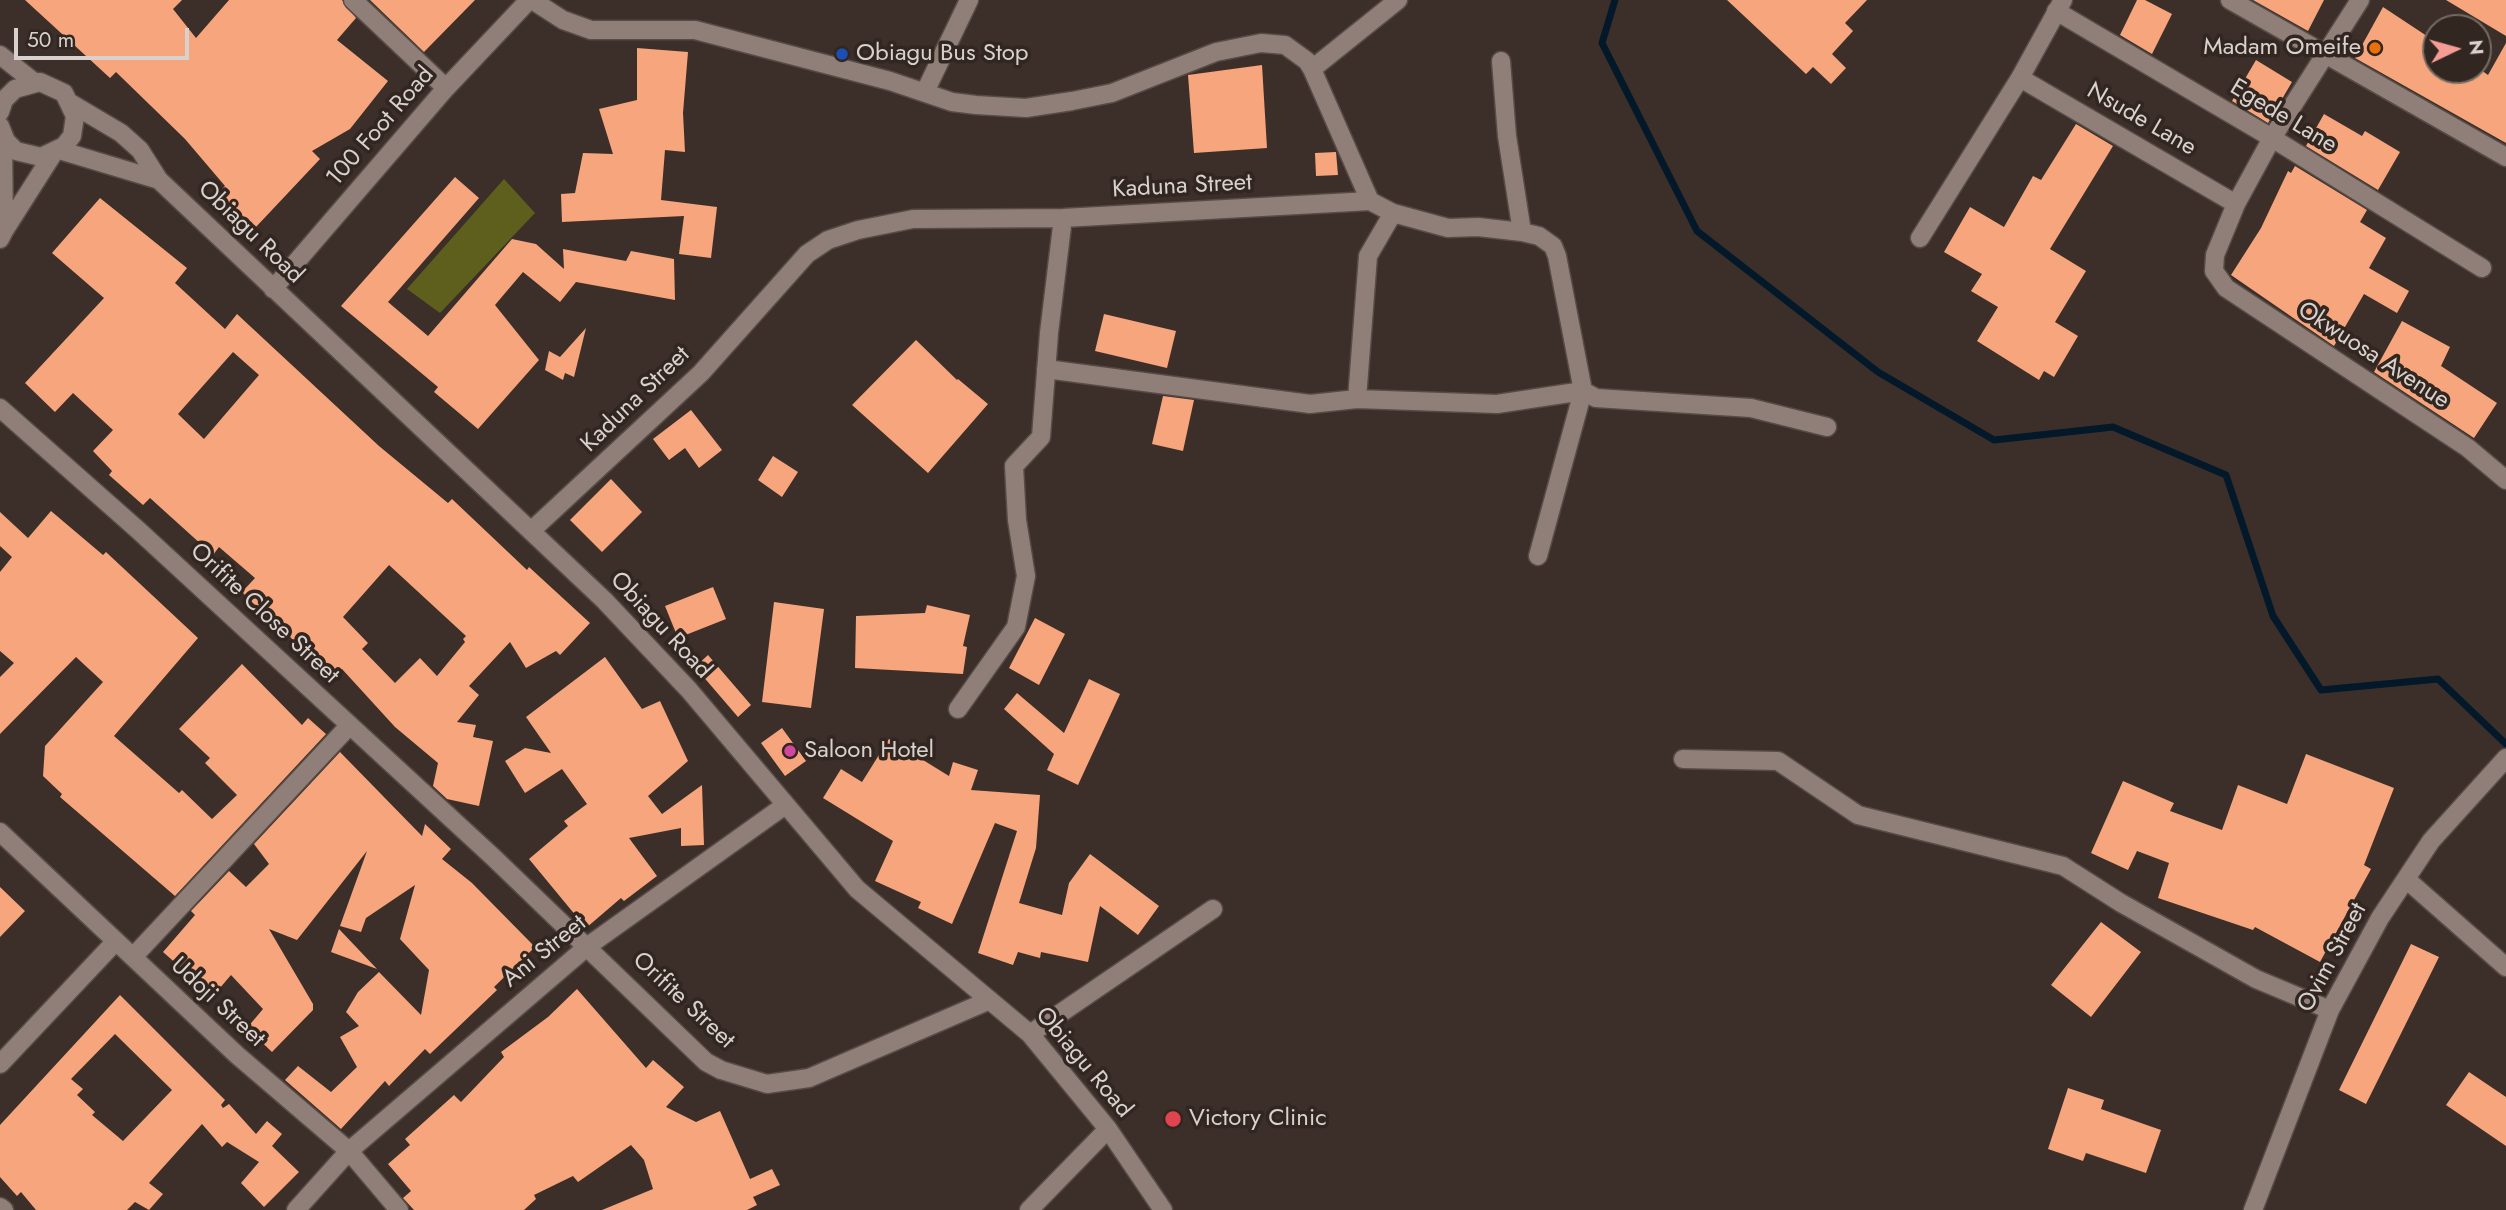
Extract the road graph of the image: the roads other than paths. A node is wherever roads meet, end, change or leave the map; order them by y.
1 (353, 0) edge
2 (531, 0) edge
3 (970, 0) edge
4 (1398, 0) edge
5 (2230, 0) edge
6 (2360, 0) edge
7 (2060, 6) edge
8 (0, 55) edge
9 (2325, 57) junction
10 (1501, 61) dead end
11 (1312, 69) junction
12 (2020, 78) junction
13 (34, 82) junction
14 (446, 88) junction
15 (925, 92) junction
16 (72, 104) junction
17 (0, 112) edge
18 (1, 131) edge
19 (2272, 138) junction
20 (56, 152) junction
21 (2506, 157) edge
22 (159, 180) junction
23 (1370, 201) junction
24 (2236, 204) junction
25 (1392, 213) junction
26 (1063, 218) junction
27 (1522, 232) junction
28 (2, 235) edge
29 (1920, 238) dead end
30 (2482, 268) dead end
31 (273, 289) junction
32 (1046, 369) junction
33 (1583, 391) junction
34 (1357, 399) junction
35 (0, 408) edge
36 (1827, 428) dead end
37 (2506, 480) edge
38 (531, 531) junction
39 (1538, 556) dead end
40 (958, 709) dead end
41 (349, 726) junction
42 (1683, 759) dead end
43 (2504, 760) edge
44 (784, 806) junction
45 (0, 832) edge
46 (493, 857) joint
47 (2406, 879) junction
48 (1213, 909) dead end
49 (116, 941) junction
50 (588, 946) junction
51 (134, 957) junction
52 (2506, 967) edge
53 (990, 1000) junction
54 (2330, 1010) junction
55 (1030, 1034) junction
56 (0, 1064) edge
57 (1108, 1129) junction
58 (349, 1151) junction
59 (296, 1210) edge
60 (399, 1210) edge
61 (1029, 1210) edge
62 (1163, 1210) edge
63 (2253, 1210) edge

1 - 14 street
2 - 14 street, 100 Foot Road
2 - 15 street
3 - 15 street
4 - 11 street
5 - 9 street
6 - 9 street
7 - 12 street
7 - 19 street, Egede Lane
8 - 13 street
9 - 19 street
9 - 21 street
10 - 27 street
11 - 15 street
11 - 23 street
12 - 24 street, Nsude Lane
12 - 29 street
13 - 16 street
13 - 17 street
14 - 31 street, 100 Foot Road
16 - 20 street
16 - 22 street
18 - 20 street, Obiagu Road
18 - 28 street
19 - 24 street
19 - 30 street, Egede Lane
20 - 22 street, Obiagu Road
20 - 28 street
22 - 31 street, Obiagu Road
23 - 25 street
23 - 26 street, Kaduna Street
24 - 37 street, Okwuosa Avenue
25 - 27 street
25 - 34 street
26 - 32 street
26 - 38 street, Kaduna Street
27 - 33 street
31 - 38 street, Obiagu Road
32 - 34 street
32 - 40 street
33 - 34 street
33 - 36 street
33 - 39 street
35 - 41 street, Orifite Close Street
38 - 44 street, Obiagu Road
41 - 46 street, Orifite Close Street
41 - 51 street
42 - 54 street
43 - 47 street, Ovim Street
44 - 50 street, Ani Street
44 - 53 street, Obiagu Road
45 - 49 street, Udoji Street
46 - 50 street, Orifite Street
47 - 52 street
47 - 54 street, Ovim Street
48 - 55 street
49 - 51 street, Udoji Street
49 - 56 street
50 - 53 street, Orifite Street
50 - 58 street, Ani Street
51 - 58 street, Udoji Street
53 - 55 street, Obiagu Road
54 - 63 street, Ovim Street
55 - 57 street, Obiagu Road
57 - 61 street
57 - 62 street, Obiagu Road
58 - 59 street, Ani Street
58 - 60 street, Udoji Street

